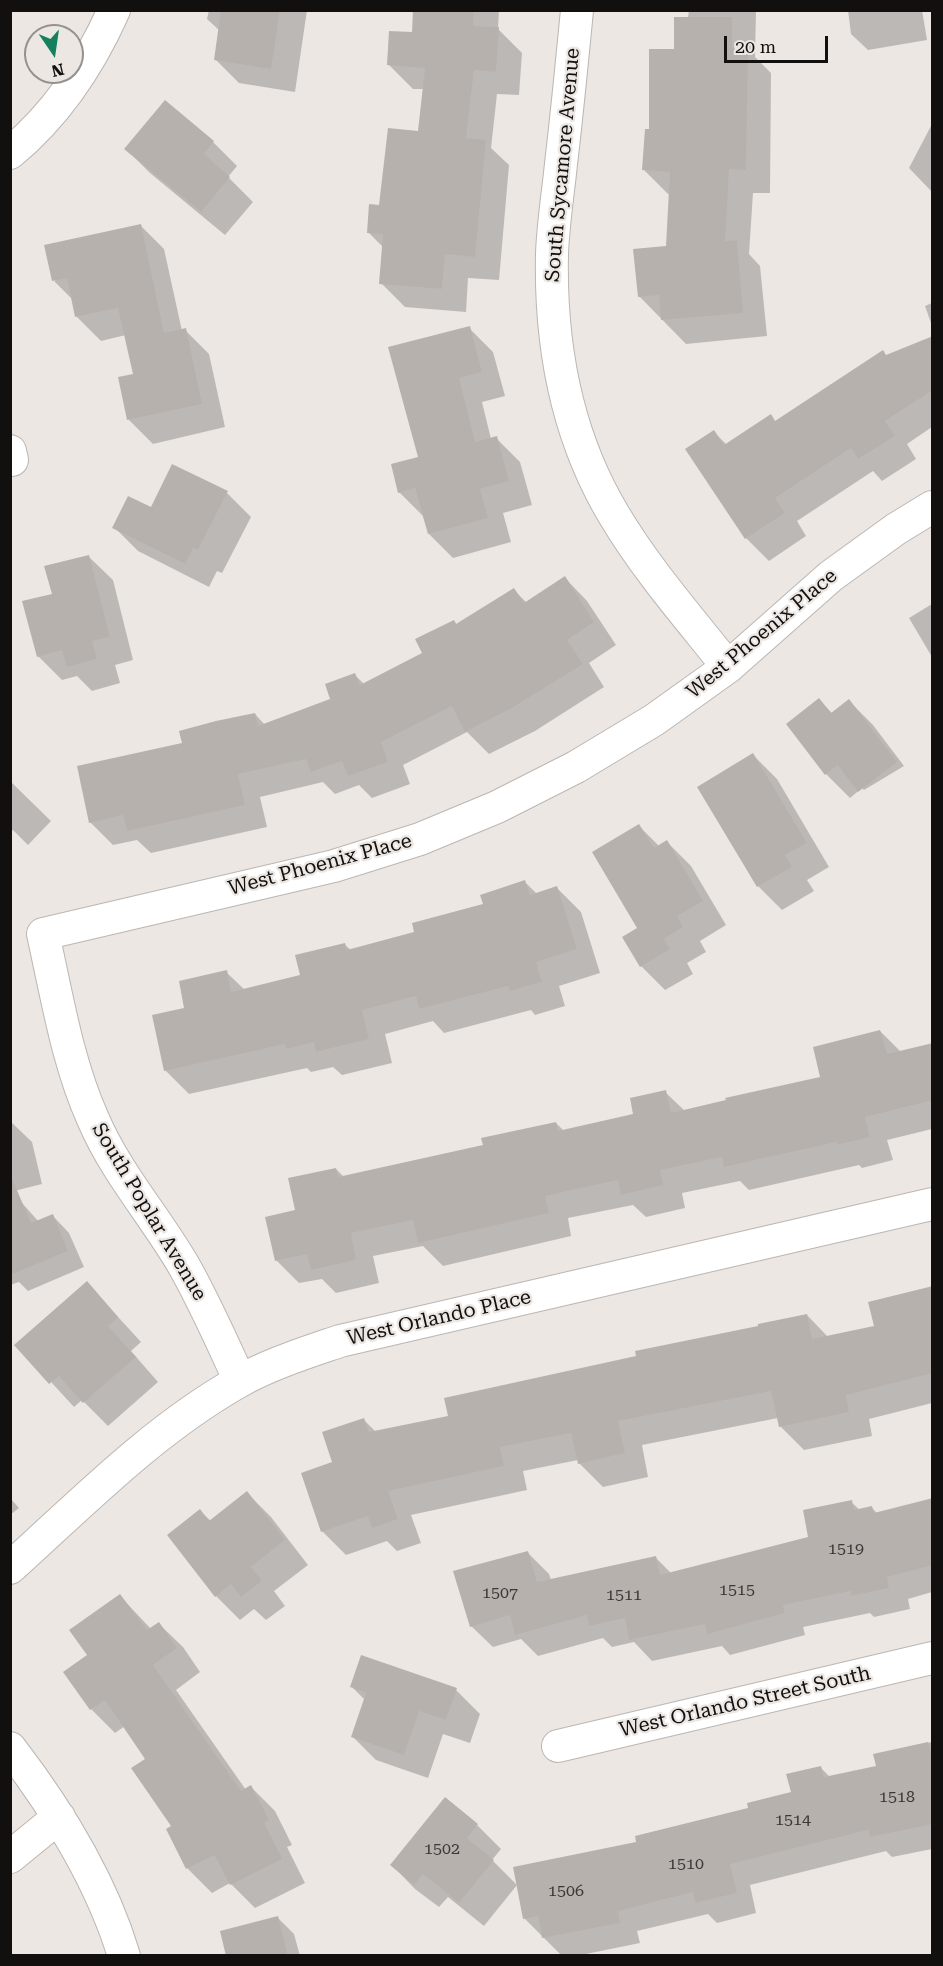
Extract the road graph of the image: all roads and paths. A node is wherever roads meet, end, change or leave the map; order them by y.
1 (114, 10) edge
2 (577, 10) edge
3 (10, 153) edge
4 (933, 507) edge
5 (728, 667) junction
6 (43, 934) joint
7 (933, 1204) edge
8 (240, 1381) junction
9 (10, 1568) edge
10 (933, 1658) edge
11 (558, 1746) dead end
12 (10, 1748) edge
13 (59, 1817) junction
14 (10, 1857) edge
15 (124, 1956) edge

1 - 3 street
2 - 5 street, South Sycamore Avenue
4 - 5 street, West Phoenix Place
5 - 6 street, West Phoenix Place
6 - 8 street, South Poplar Avenue
7 - 8 street, West Orlando Place
8 - 9 street, West Orlando Place
10 - 11 street, West Orlando Street South
12 - 13 street
13 - 14 street
13 - 15 street

